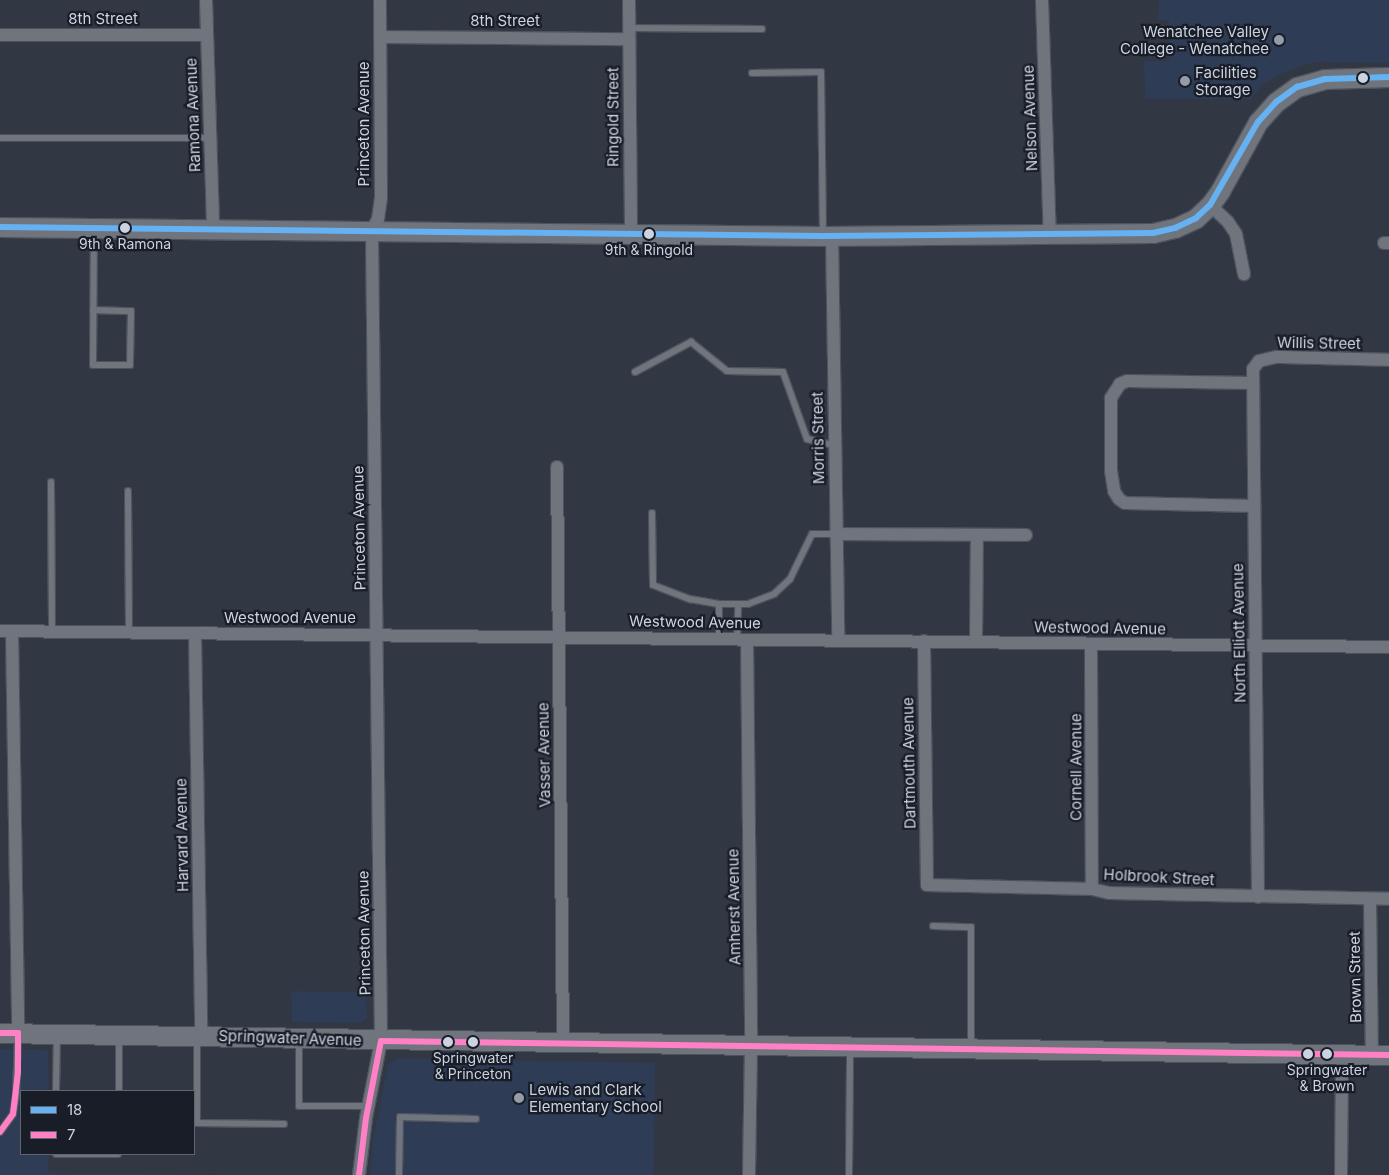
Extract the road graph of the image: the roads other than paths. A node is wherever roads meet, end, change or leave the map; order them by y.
1 (206, 0) edge
2 (380, 0) edge
3 (629, 0) edge
4 (1042, 0) edge
5 (762, 29) dead end
6 (629, 34) junction
7 (0, 35) edge
8 (206, 35) junction
9 (380, 37) junction
10 (752, 73) dead end
11 (1389, 77) edge
12 (0, 138) edge
13 (210, 138) junction
14 (1210, 205) junction
15 (0, 227) edge
16 (94, 228) junction
17 (214, 229) junction
18 (372, 230) junction
19 (631, 233) junction
20 (827, 236) junction
21 (1050, 236) junction
22 (1244, 274) dead end
23 (93, 310) junction
24 (1389, 360) edge
25 (1253, 369) joint
26 (635, 372) dead end
27 (1252, 383) junction
28 (834, 445) junction
29 (557, 467) dead end
30 (51, 482) dead end
31 (128, 492) dead end
32 (1253, 506) junction
33 (652, 513) dead end
34 (835, 534) junction
35 (977, 535) junction
36 (1026, 535) dead end
37 (719, 604) junction
38 (738, 605) junction
39 (6, 632) edge
40 (52, 632) junction
41 (129, 633) junction
42 (195, 634) junction
43 (376, 634) junction
44 (559, 637) junction
45 (719, 639) junction
46 (742, 640) junction
47 (838, 640) junction
48 (924, 641) junction
49 (976, 641) junction
50 (1091, 644) junction
51 (1256, 646) junction
52 (1389, 647) edge
53 (927, 885) joint
54 (1092, 889) junction
55 (1258, 897) junction
56 (1370, 899) junction
57 (1389, 899) edge
58 (933, 926) dead end
59 (9, 1033) edge
60 (56, 1034) junction
61 (119, 1035) junction
62 (199, 1036) junction
63 (299, 1038) junction
64 (381, 1041) junction
65 (563, 1043) junction
66 (751, 1046) junction
67 (850, 1048) junction
68 (971, 1049) junction
69 (1342, 1054) junction
70 (1380, 1055) edge
71 (56, 1090) edge
72 (119, 1090) edge
73 (368, 1106) junction
74 (476, 1118) dead end
75 (195, 1123) edge
76 (284, 1124) dead end
77 (0, 1132) edge
78 (359, 1175) edge
79 (400, 1175) edge
80 (750, 1175) edge
81 (849, 1175) edge
82 (1341, 1175) edge

1 - 8 street, Ramona Avenue
2 - 9 street, Princeton Avenue
3 - 6 street, Ringold Street
4 - 21 street, Nelson Avenue
5 - 6 lane
6 - 9 street, 8th Street
6 - 19 street, Ringold Street
7 - 8 street, 8th Street
8 - 13 street, Ramona Avenue
9 - 18 street, Princeton Avenue
10 - 20 lane
11 - 14 street
12 - 13 lane
13 - 17 street, Ramona Avenue
14 - 21 street
14 - 22 street
15 - 16 street
16 - 17 street
16 - 23 lane
17 - 18 street
18 - 19 street
18 - 43 street, Princeton Avenue
19 - 20 street
20 - 21 street
20 - 28 street, Morris Street
23 - 23 lane
24 - 25 street, Willis Street
25 - 27 street, North Elliott Avenue
26 - 28 lane
27 - 32 street, North Elliott Avenue
27 - 32 street
28 - 34 street, Morris Street
29 - 44 street, Vasser Avenue
30 - 40 lane
31 - 41 lane
32 - 51 street, North Elliott Avenue
33 - 37 lane
34 - 35 street
34 - 38 lane
34 - 47 street, Morris Street
35 - 36 street
35 - 49 street
37 - 38 lane
37 - 45 lane
38 - 46 lane
39 - 40 street, Westwood Avenue
39 - 59 street
40 - 41 street, Westwood Avenue
41 - 42 street, Westwood Avenue
42 - 43 street, Westwood Avenue
42 - 62 street, Harvard Avenue
43 - 44 street, Westwood Avenue
43 - 64 street, Princeton Avenue
44 - 45 street, Westwood Avenue
44 - 65 street, Vasser Avenue
45 - 46 street, Westwood Avenue
46 - 47 street, Westwood Avenue
46 - 66 street, Amherst Avenue
47 - 48 street, Westwood Avenue
48 - 49 street, Westwood Avenue
48 - 53 street, Dartmouth Avenue
49 - 50 street, Westwood Avenue
50 - 51 street, Westwood Avenue
50 - 54 street, Cornell Avenue
51 - 52 street, Westwood Avenue
51 - 55 street, North Elliott Avenue
53 - 54 street, Holbrook Street
54 - 55 street, Holbrook Street
55 - 56 street, Holbrook Street
56 - 57 street, Holbrook Street
56 - 70 street, Brown Street
58 - 68 lane
59 - 60 street, Springwater Avenue
59 - 77 lane
60 - 61 street, Springwater Avenue
60 - 71 lane
61 - 62 street, Springwater Avenue
61 - 72 lane
62 - 63 street, Springwater Avenue
62 - 75 lane
63 - 64 street, Springwater Avenue
63 - 73 lane
64 - 65 street, Springwater Avenue
64 - 73 street, Princeton Avenue
65 - 66 street, Springwater Avenue
66 - 67 street, Springwater Avenue
66 - 80 street, Amherst Avenue
67 - 68 street, Springwater Avenue
67 - 81 lane
68 - 69 street, Springwater Avenue
69 - 70 street, Springwater Avenue
69 - 82 street
73 - 78 street, Princeton Avenue
74 - 79 lane
75 - 76 lane

